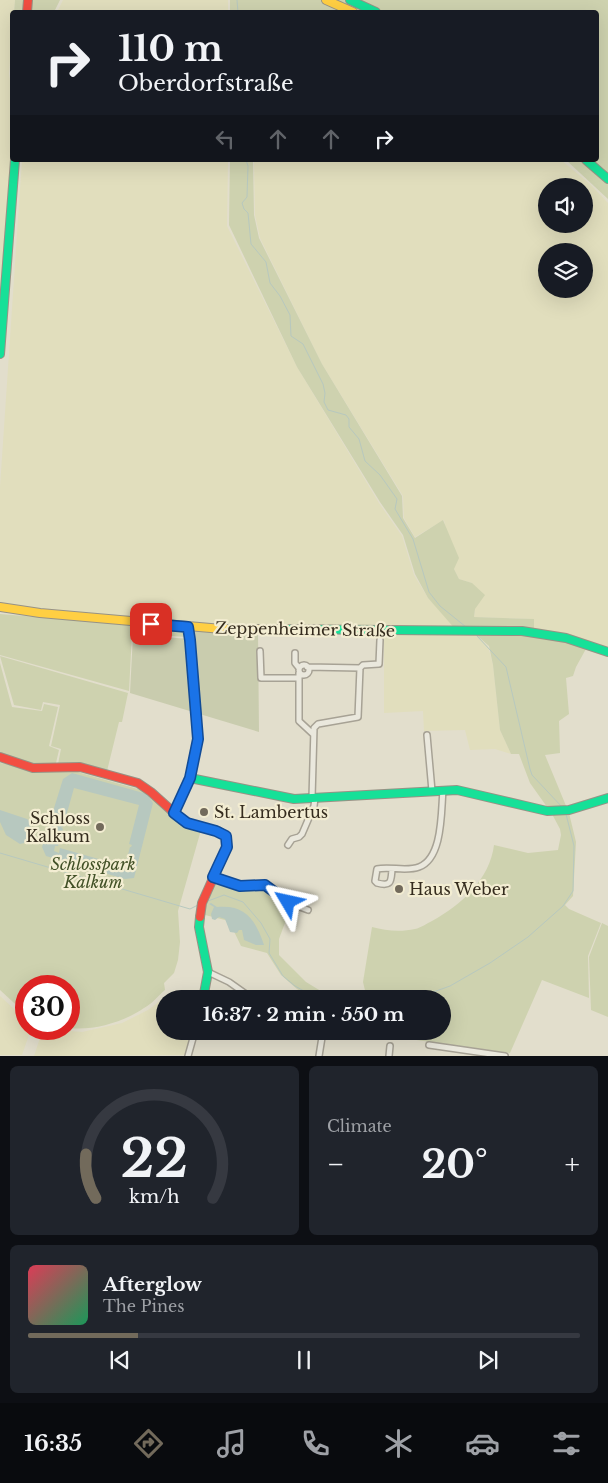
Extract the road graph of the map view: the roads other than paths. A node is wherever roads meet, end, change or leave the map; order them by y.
1 (326, 0) edge
2 (350, 0) edge
3 (348, 10) edge
4 (372, 10) edge
5 (15, 162) edge
6 (588, 162) edge
7 (608, 179) edge
8 (0, 354) edge
9 (0, 607) edge
10 (188, 627) junction
11 (380, 640) dead end
12 (260, 651) dead end
13 (608, 652) edge
14 (295, 653) dead end
15 (308, 667) junction
16 (360, 668) junction
17 (299, 673) junction
18 (313, 734) junction
19 (427, 735) dead end
20 (0, 757) edge
21 (190, 778) junction
22 (444, 790) junction
23 (432, 791) junction
24 (314, 798) junction
25 (608, 798) edge
26 (174, 813) junction
27 (288, 845) dead end
28 (392, 868) dead end
29 (213, 877) junction
30 (308, 910) dead end
31 (208, 972) junction
32 (205, 990) edge
33 (240, 990) edge
34 (192, 1040) edge
35 (322, 1040) edge
36 (430, 1045) dead end
37 (390, 1046) dead end
38 (455, 1049) junction
39 (503, 1055) edge
40 (188, 1056) edge
41 (319, 1056) edge
42 (389, 1056) edge
43 (454, 1056) edge

1 - 3 main road
2 - 4 main road
5 - 8 main road
6 - 7 main road
9 - 10 main road, Zeppenheimer Straße
10 - 13 main road, Zeppenheimer Straße
10 - 21 street
11 - 16 street
12 - 17 street
14 - 17 street
15 - 16 street
15 - 17 street
15 - 17 street
16 - 18 street
17 - 18 street
18 - 24 street
19 - 23 street
20 - 26 main road
21 - 24 main road
21 - 26 street
22 - 23 main road
22 - 25 main road
22 - 28 street
23 - 24 main road
24 - 27 street
26 - 29 main road
29 - 30 street
29 - 31 main road
31 - 32 main road
31 - 33 street
34 - 40 street
35 - 41 street
36 - 38 street
37 - 42 street
38 - 39 street
38 - 43 street

